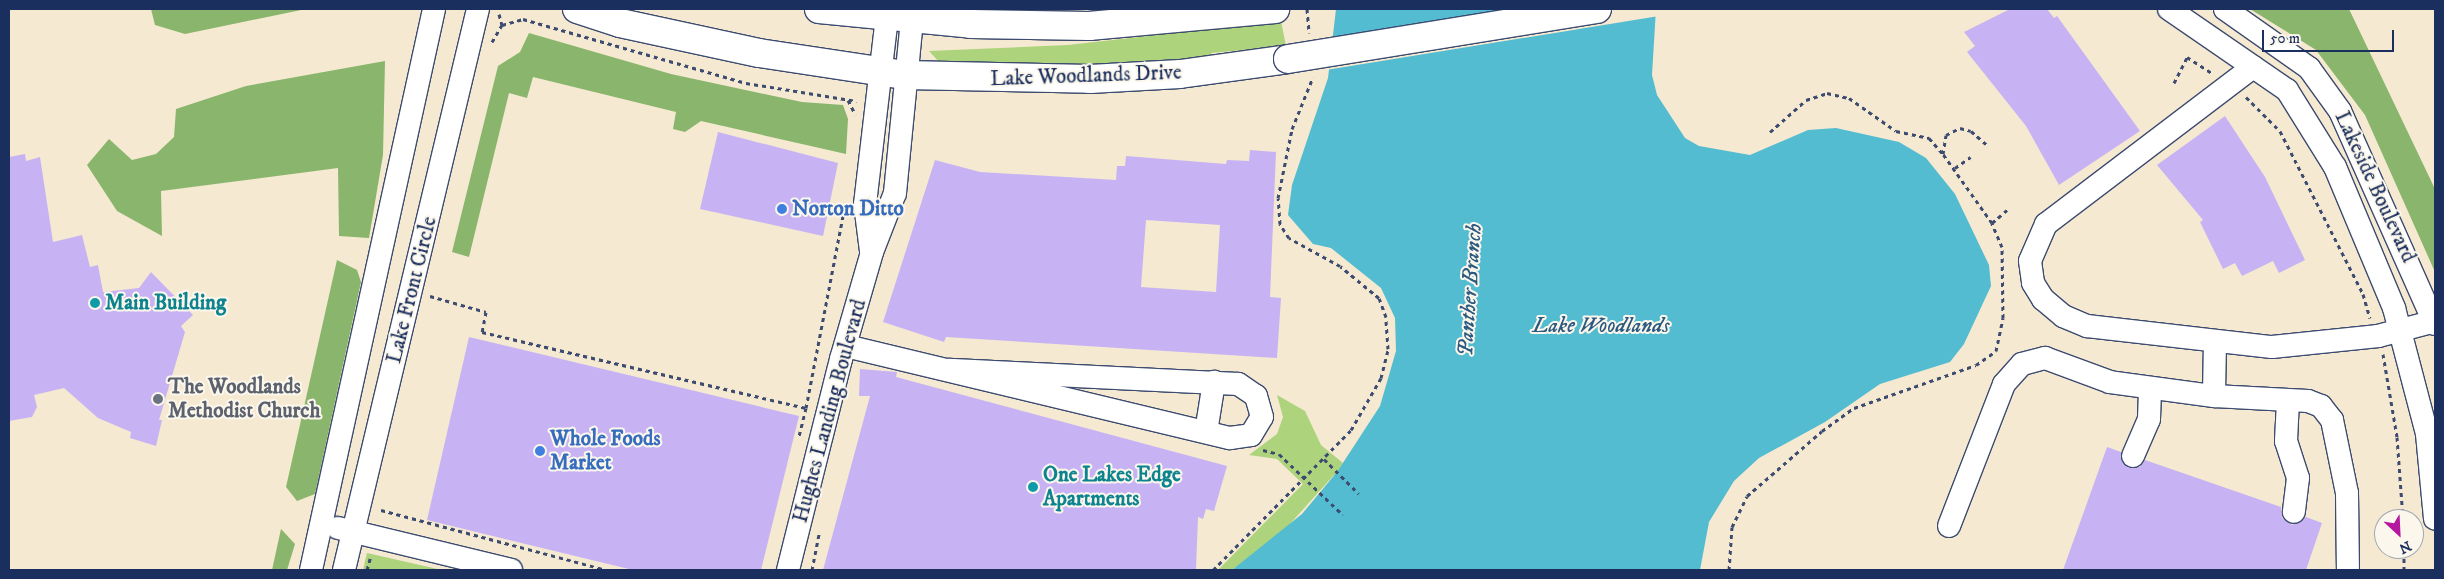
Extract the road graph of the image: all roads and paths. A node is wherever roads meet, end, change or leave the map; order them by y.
1 (434, 9) edge
2 (478, 9) edge
3 (499, 9) edge
4 (577, 9) edge
5 (819, 9) edge
6 (1275, 9) edge
7 (1306, 9) edge
8 (1597, 9) edge
9 (2169, 9) edge
10 (2225, 9) edge
11 (899, 18) junction
12 (1310, 42) dead end
13 (1300, 64) junction
14 (2253, 67) junction
15 (878, 71) junction
16 (906, 75) junction
17 (2174, 83) dead end
18 (2232, 86) junction
19 (848, 99) junction
20 (874, 105) junction
21 (855, 124) dead end
22 (1770, 132) dead end
23 (1988, 146) dead end
24 (1943, 154) junction
25 (1971, 157) dead end
26 (2365, 158) junction
27 (2334, 167) junction
28 (1955, 168) junction
29 (845, 206) dead end
30 (2007, 210) dead end
31 (1992, 223) junction
32 (872, 252) junction
33 (428, 305) dead end
34 (2435, 322) edge
35 (2399, 328) junction
36 (2378, 336) junction
37 (2216, 342) junction
38 (846, 346) junction
39 (938, 374) junction
40 (1214, 382) junction
41 (2150, 388) junction
42 (2214, 396) junction
43 (2288, 401) junction
44 (806, 408) junction
45 (1206, 432) junction
46 (797, 446) dead end
47 (2133, 456) dead end
48 (1324, 459) junction
49 (1305, 478) junction
50 (1359, 494) dead end
51 (382, 503) dead end
52 (2403, 509) edge
53 (2294, 512) dead end
54 (1343, 514) dead end
55 (2435, 519) edge
56 (322, 525) junction
57 (1950, 526) dead end
58 (353, 532) junction
59 (311, 570) edge
60 (344, 570) edge
61 (511, 570) edge
62 (606, 570) edge
63 (788, 570) edge
64 (1213, 570) edge
65 (1729, 570) edge
66 (2348, 570) edge

1 - 56 street, Lake Front Circle
2 - 58 street, Lake Front Circle
3 - 19 path
4 - 15 main road, Lake Woodlands Drive
5 - 11 main road
6 - 11 main road
7 - 12 path
8 - 13 main road, Lake Woodlands Drive, bridge
9 - 14 street, Lakeside Boulevard
10 - 26 street, Lakeside Boulevard
11 - 15 street, Hughes Landing Boulevard
11 - 16 street, Hughes Landing Boulevard
13 - 16 main road, Lake Woodlands Drive
13 - 48 path
14 - 18 street
14 - 27 street, Lakeside Boulevard
15 - 16 main road, Lake Woodlands Drive
15 - 20 street, Hughes Landing Boulevard
16 - 32 street, Hughes Landing Boulevard
17 - 18 path
18 - 36 path
18 - 37 street
19 - 20 path
19 - 21 path
20 - 32 street, Hughes Landing Boulevard
22 - 24 path
23 - 24 path
24 - 28 path
25 - 28 path
26 - 27 street
26 - 34 street, Lakeside Boulevard
27 - 35 street, Lakeside Boulevard
28 - 31 path
29 - 44 path
30 - 31 path
31 - 65 path
32 - 38 street, Hughes Landing Boulevard
33 - 44 path
34 - 35 street
35 - 36 street
35 - 55 street, Lakeside Boulevard
36 - 37 street
36 - 52 path
37 - 42 street
38 - 39 street
38 - 63 street, Hughes Landing Boulevard
39 - 40 street
39 - 45 street
40 - 45 street
40 - 45 street
41 - 42 street
41 - 47 street
41 - 57 street
42 - 43 street
43 - 53 street
43 - 66 street
44 - 46 path
48 - 49 path
48 - 50 path
49 - 54 path
49 - 64 path
51 - 62 path
56 - 58 street
56 - 59 street, Lake Front Circle
58 - 60 street, Lake Front Circle
58 - 61 street

